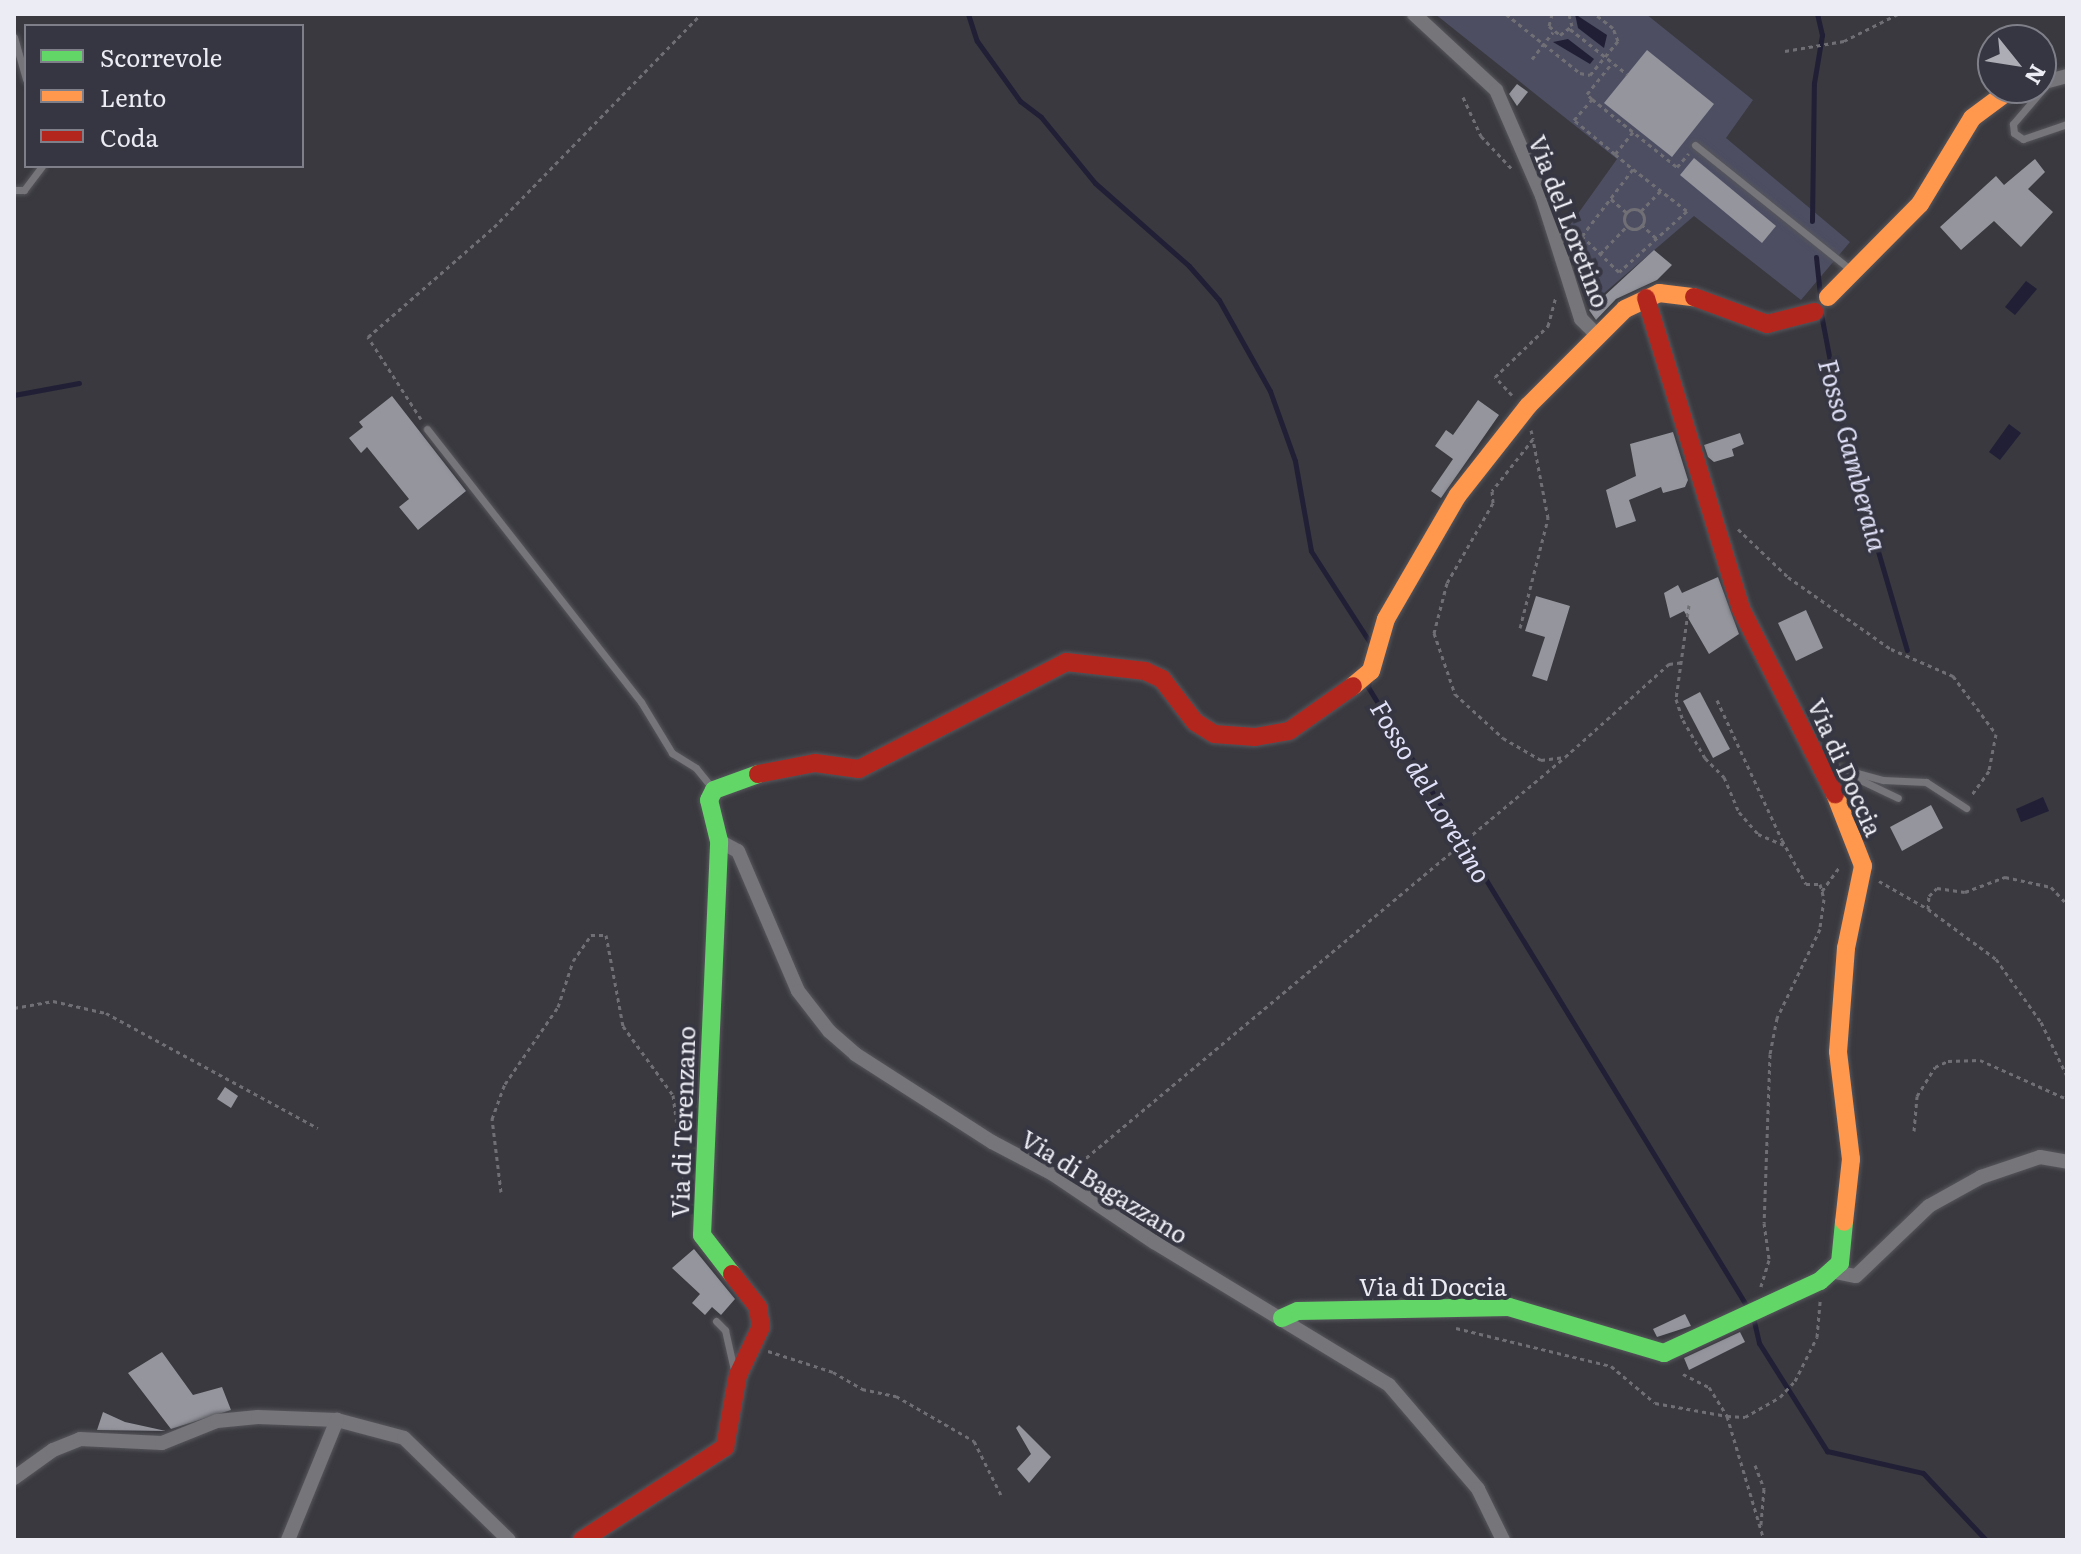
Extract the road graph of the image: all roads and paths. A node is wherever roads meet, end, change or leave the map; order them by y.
1 (701, 14) edge
2 (1414, 14) edge
3 (1506, 14) edge
4 (1550, 14) edge
5 (1569, 14) edge
6 (1595, 14) edge
7 (1898, 14) edge
8 (1570, 29) junction
9 (1553, 32) junction
10 (14, 37) edge
11 (1544, 44) junction
12 (1785, 51) dead end
13 (1605, 57) junction
14 (1532, 59) dead end
15 (1612, 63) junction
16 (24, 72) edge
17 (1627, 74) dead end
18 (1463, 97) dead end
19 (1592, 99) junction
20 (1991, 104) edge
21 (2028, 104) edge
22 (2067, 124) edge
23 (1633, 132) junction
24 (1695, 145) joint
25 (1615, 154) junction
26 (40, 168) edge
27 (1633, 169) junction
28 (1523, 177) dead end
29 (14, 190) edge
30 (1661, 191) junction
31 (1610, 199) junction
32 (1641, 211) junction
33 (1626, 212) junction
34 (1641, 224) junction
35 (1627, 226) junction
36 (1656, 239) junction
37 (1600, 254) junction
38 (1852, 271) junction
39 (1555, 284) dead end
40 (1556, 296) junction
41 (1828, 297) dead end
42 (1646, 298) junction
43 (1560, 305) dead end
44 (1814, 312) dead end
45 (1596, 334) junction
46 (1528, 406) junction
47 (427, 429) joint
48 (1533, 439) junction
49 (1714, 523) junction
50 (1689, 605) dead end
51 (1520, 628) dead end
52 (1684, 662) junction
53 (1717, 700) dead end
54 (1817, 755) junction
55 (1565, 757) junction
56 (1835, 767) junction
57 (714, 790) junction
58 (1898, 798) dead end
59 (1957, 802) junction
60 (1966, 808) dead end
61 (719, 841) junction
62 (1787, 847) junction
63 (1858, 849) junction
64 (1862, 871) junction
65 (1822, 891) junction
66 (2067, 904) edge
67 (1928, 909) junction
68 (14, 1008) edge
69 (2067, 1076) edge
70 (2067, 1099) edge
71 (318, 1128) dead end
72 (1914, 1131) dead end
73 (2067, 1162) edge
74 (1061, 1179) junction
75 (501, 1192) dead end
76 (686, 1195) dead end
77 (1835, 1272) junction
78 (1759, 1290) dead end
79 (1820, 1301) dead end
80 (1282, 1318) junction
81 (716, 1321) dead end
82 (1441, 1325) dead end
83 (754, 1345) junction
84 (1683, 1374) dead end
85 (735, 1384) junction
86 (1727, 1416) junction
87 (337, 1420) junction
88 (1755, 1465) dead end
89 (14, 1478) edge
90 (1001, 1495) dead end
91 (1761, 1529) junction
92 (288, 1540) edge
93 (509, 1540) edge
94 (582, 1540) edge
95 (1503, 1540) edge
96 (1764, 1540) edge

1 - 47 path
2 - 45 street, Via del Loretino
3 - 11 path
4 - 9 path
5 - 8 path
6 - 13 path
7 - 12 path
8 - 9 path
8 - 13 path
9 - 11 path
10 - 16 lane
11 - 13 path
11 - 14 path
13 - 15 path
15 - 17 path
15 - 19 path
18 - 28 path
19 - 23 path
19 - 25 path
20 - 38 street
21 - 22 lane
23 - 24 path
23 - 25 path
24 - 38 lane
25 - 27 path
26 - 29 lane
27 - 30 path
27 - 31 path
30 - 32 path
30 - 36 path
31 - 33 path
31 - 37 path
32 - 33 path
32 - 34 path
33 - 35 path
34 - 35 path
34 - 36 path
35 - 37 path
36 - 37 path
38 - 41 street
39 - 40 path
40 - 43 path
40 - 46 path
42 - 44 street
42 - 45 street
42 - 49 street, Via di Doccia
45 - 46 street
46 - 48 path
46 - 57 street
47 - 57 lane
48 - 51 path
48 - 55 path
49 - 54 street, Via di Doccia
49 - 59 path
50 - 52 path
52 - 55 path
52 - 62 path
53 - 62 path
54 - 56 lane
54 - 63 street, Via di Doccia
55 - 74 path
56 - 58 lane
56 - 59 lane
57 - 61 street, Via di Terenzano
59 - 60 lane
61 - 74 street, Via di Bagazzano
61 - 83 street, Via di Terenzano
62 - 65 path
63 - 64 street, Via di Doccia
63 - 65 path
64 - 67 path
64 - 77 street, Via di Doccia
65 - 78 path
66 - 67 path
67 - 69 path
68 - 71 path
70 - 72 path
73 - 77 street
74 - 80 street, Via di Bagazzano
75 - 76 path
77 - 80 street, Via di Doccia
79 - 86 path
80 - 95 street, Via di Bagazzano
81 - 85 lane
82 - 86 path
83 - 85 street, Via di Terenzano
83 - 90 path
84 - 86 path
85 - 94 street, Via di Terenzano
86 - 91 path
87 - 89 street
87 - 92 street
87 - 93 street
88 - 91 path
91 - 96 path

